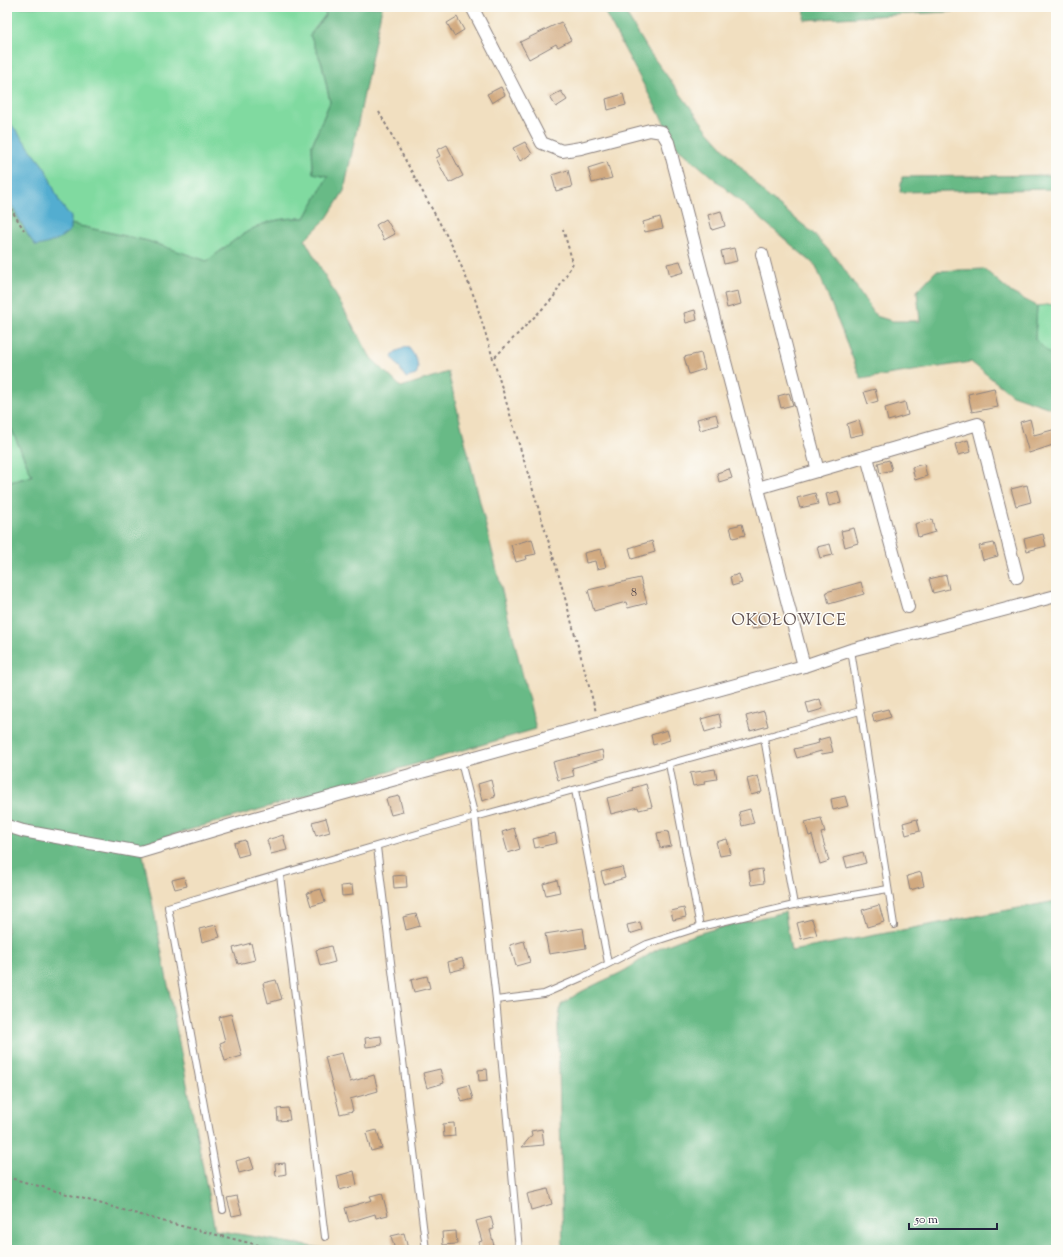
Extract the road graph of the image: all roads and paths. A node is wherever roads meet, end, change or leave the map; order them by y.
1 (472, 7) edge
2 (378, 112) dead end
3 (7, 203) edge
4 (563, 229) dead end
5 (24, 230) dead end
6 (762, 254) dead end
7 (494, 357) junction
8 (867, 457) junction
9 (818, 471) junction
10 (758, 488) junction
11 (1018, 577) dead end
12 (1056, 596) edge
13 (908, 607) dead end
14 (851, 650) junction
15 (804, 666) junction
16 (860, 711) junction
17 (599, 722) junction
18 (764, 738) junction
19 (461, 762) junction
20 (669, 764) junction
21 (575, 790) junction
22 (475, 817) junction
23 (7, 826) edge
24 (378, 846) junction
25 (280, 875) junction
26 (888, 889) junction
27 (794, 905) junction
28 (894, 925) dead end
29 (700, 927) junction
30 (608, 963) junction
31 (496, 1000) junction
32 (7, 1177) edge
33 (223, 1210) dead end
34 (325, 1237) dead end
35 (278, 1250) edge
36 (426, 1250) edge
37 (519, 1250) edge

1 - 10 street
2 - 7 path
3 - 5 path
4 - 7 path
6 - 9 street
7 - 17 path
8 - 9 street
8 - 11 street
8 - 13 street
9 - 10 street
10 - 15 street
12 - 14 street
14 - 15 street
14 - 16 lane
15 - 17 street
16 - 18 lane
16 - 26 lane
17 - 19 street
18 - 20 lane
18 - 27 lane
19 - 22 lane
19 - 23 street
20 - 21 lane
20 - 29 lane
21 - 22 lane
21 - 30 lane
22 - 24 lane
22 - 31 lane
24 - 25 lane
24 - 36 lane
25 - 33 lane
25 - 34 lane
26 - 27 lane
26 - 28 lane
27 - 29 lane
29 - 30 lane
30 - 31 lane
31 - 37 lane
32 - 35 path

